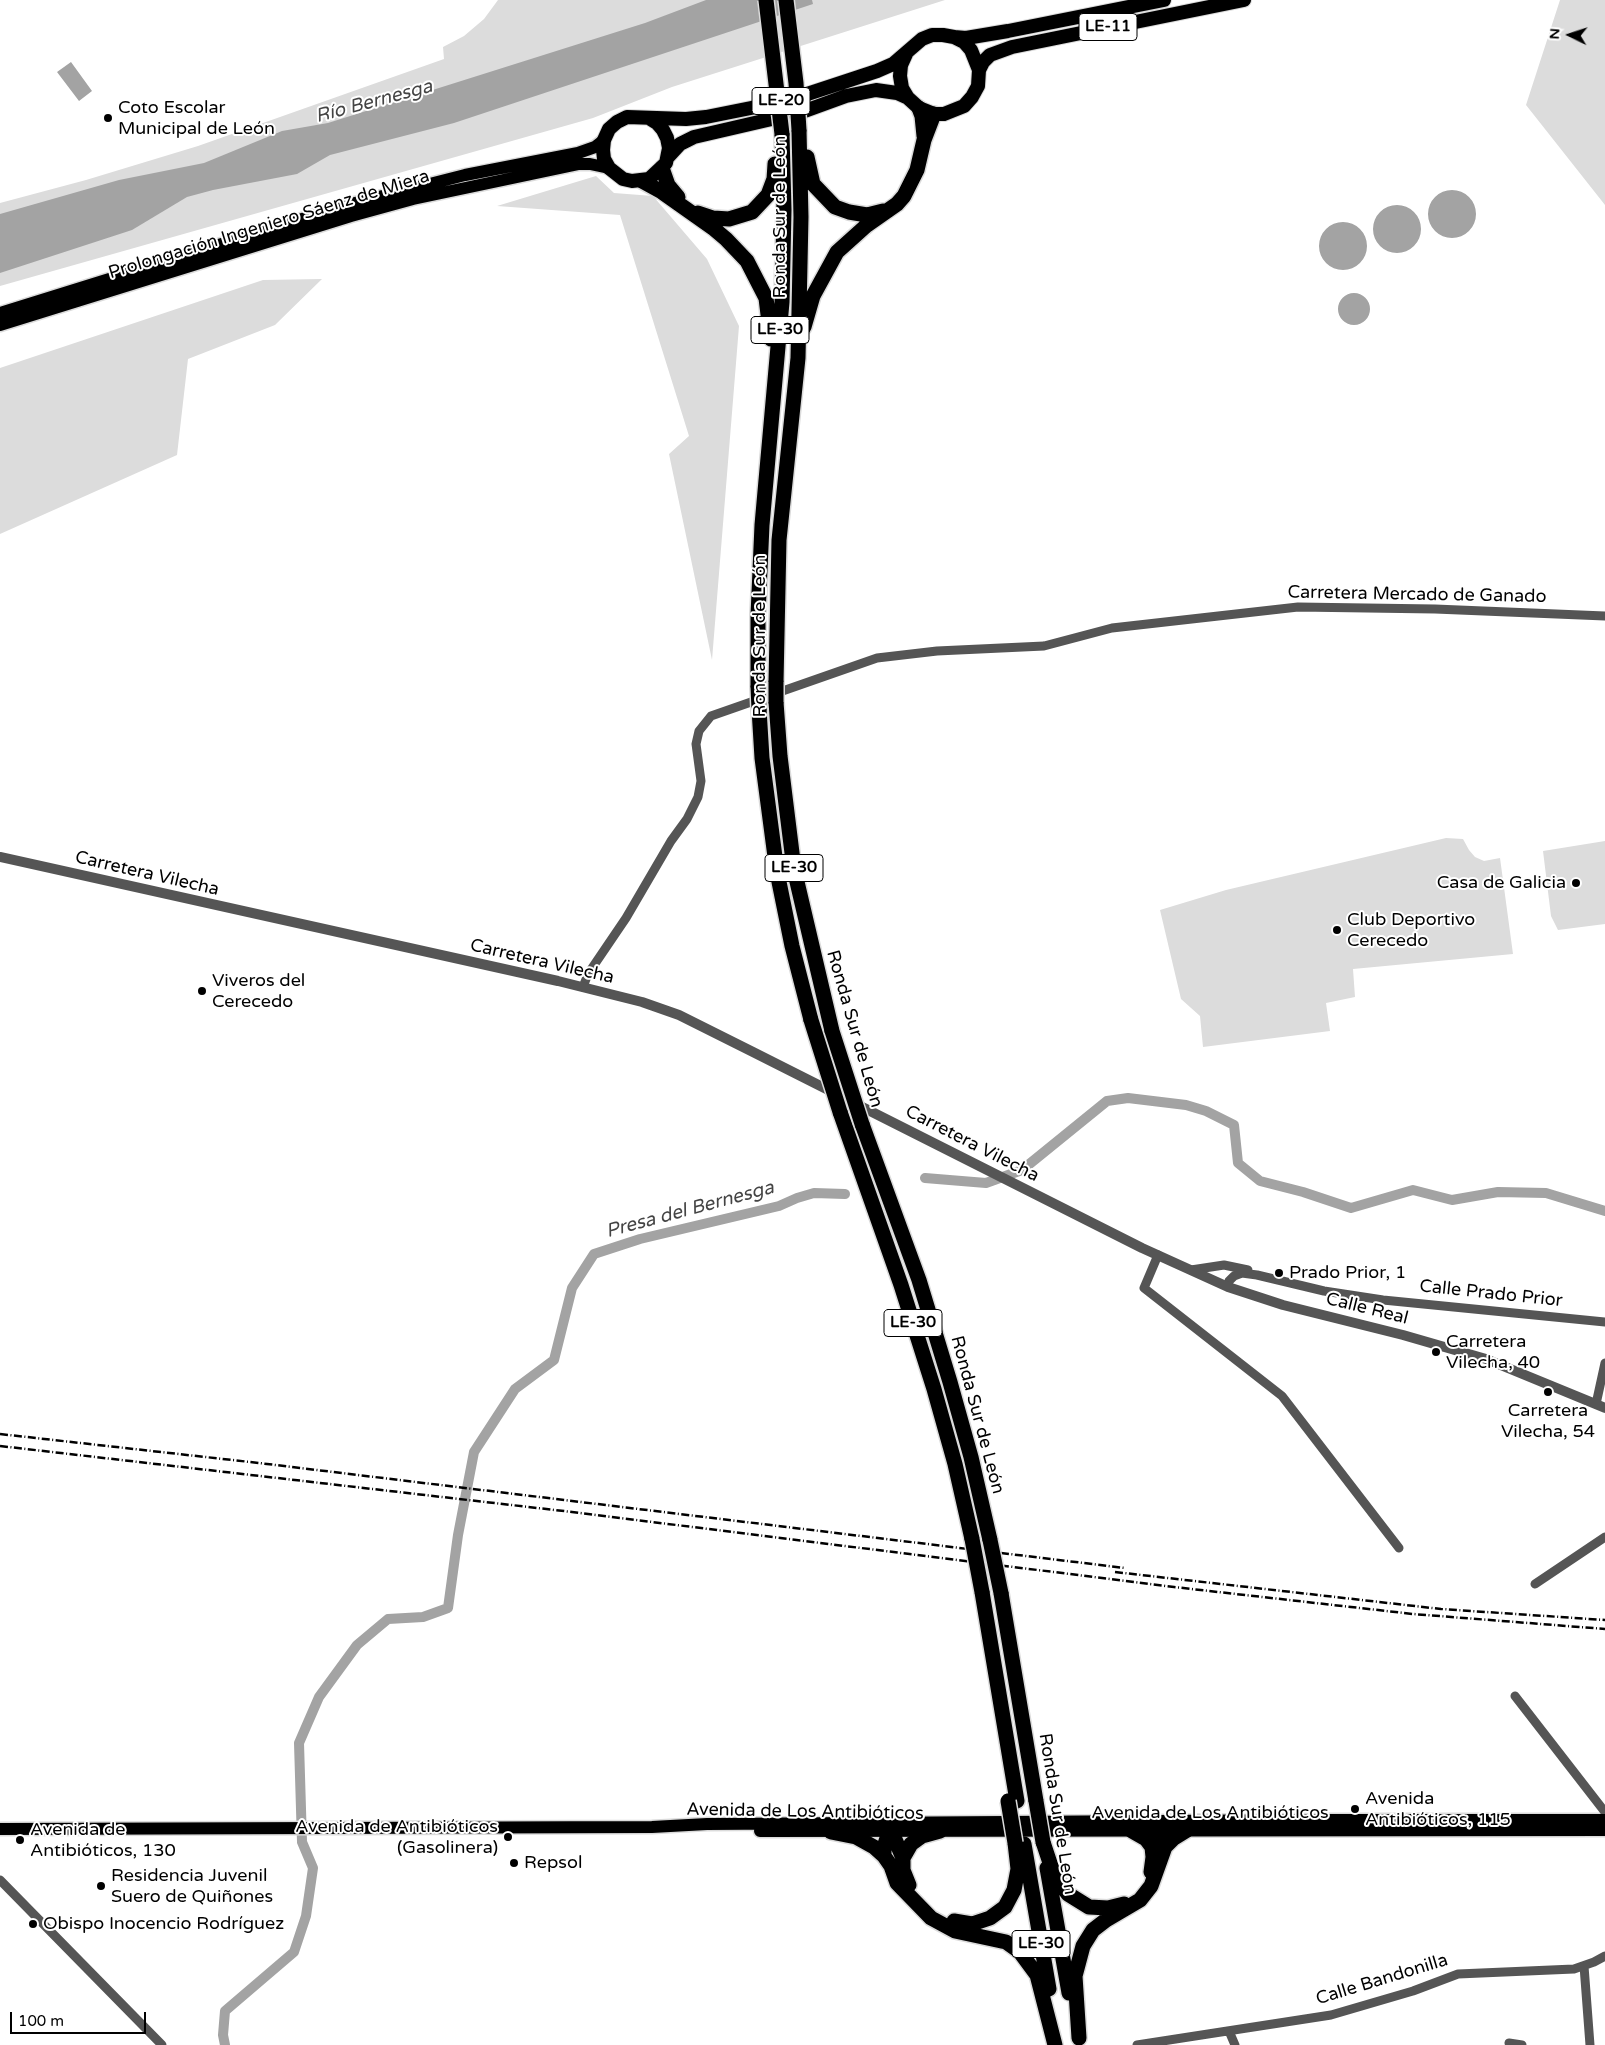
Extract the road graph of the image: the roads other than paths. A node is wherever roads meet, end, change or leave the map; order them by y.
1 (766, 0) edge
2 (786, 0) edge
3 (1164, 0) edge
4 (1244, 0) edge
5 (954, 37) junction
6 (906, 54) junction
7 (979, 70) junction
8 (913, 103) junction
9 (934, 114) junction
10 (649, 118) junction
11 (799, 130) junction
12 (778, 135) junction
13 (604, 140) junction
14 (924, 140) junction
15 (665, 162) junction
16 (609, 168) junction
17 (642, 181) junction
18 (892, 208) junction
19 (0, 313) edge
20 (0, 325) edge
21 (798, 358) junction
22 (762, 525) junction
23 (1605, 616) edge
24 (0, 857) edge
25 (582, 987) junction
26 (1042, 1197) joint
27 (1158, 1255) junction
28 (1224, 1265) junction
29 (1192, 1270) junction
30 (1257, 1275) junction
31 (1214, 1281) junction
32 (1228, 1287) junction
33 (1605, 1322) edge
34 (1605, 1363) edge
35 (1601, 1406) edge
36 (1605, 1537) edge
37 (1399, 1548) dead end
38 (1535, 1584) dead end
39 (1515, 1696) dead end
40 (1602, 1815) edge
41 (1468, 1819) junction
42 (1303, 1820) junction
43 (1026, 1821) junction
44 (983, 1822) junction
45 (793, 1823) junction
46 (665, 1826) junction
47 (0, 1828) edge
48 (1373, 1829) junction
49 (1132, 1830) junction
50 (1161, 1830) junction
51 (1187, 1830) junction
52 (1491, 1830) junction
53 (1605, 1830) edge
54 (940, 1831) junction
55 (832, 1832) junction
56 (888, 1832) junction
57 (1019, 1842) junction
58 (1042, 1842) junction
59 (1158, 1847) junction
60 (884, 1856) junction
61 (903, 1858) junction
62 (0, 1880) edge
63 (1605, 1956) edge
64 (1584, 1966) junction
65 (1229, 2031) junction
66 (1080, 2042) edge
67 (1509, 2043) dead end
68 (162, 2045) edge
69 (1056, 2045) edge
70 (1060, 2045) edge
71 (1137, 2045) edge
72 (1235, 2045) edge
73 (1522, 2045) edge
74 (1590, 2045) edge

1 - 12 highway, Ronda Sur de León / LE-30, bridge
2 - 11 highway, Ronda Sur de León / LE-30, bridge
3 - 5 highway, LE-11
4 - 7 highway, LE-11
5 - 6 highway, LE-11
5 - 7 highway
6 - 8 highway
6 - 10 highway, LE-20
7 - 9 highway
8 - 9 highway
8 - 14 highway
8 - 15 highway, LE-20
9 - 14 highway
10 - 13 highway
10 - 15 highway
11 - 18 highway
11 - 21 highway, Ronda Sur de León / LE-30
12 - 15 highway
12 - 22 highway, Ronda Sur de León / LE-30
13 - 16 highway
13 - 19 main road, Prolongación Ingeniero Sáenz de Miera
14 - 18 highway
15 - 17 highway
16 - 17 highway
16 - 20 main road, Prolongación Ingeniero Sáenz de Miera
17 - 22 highway
18 - 21 highway
21 - 58 highway, Ronda Sur de León / LE-30, bridge
22 - 57 highway, Ronda Sur de León / LE-30, bridge
23 - 25 street, Carretera Mercado de Ganado
24 - 25 street, Carretera Vilecha
25 - 26 street, Carretera Vilecha
26 - 27 street, Calle Real
27 - 29 street, Calle Real
27 - 37 street
28 - 29 street, Calle Prado Prior
28 - 30 street, Calle Prado Prior
28 - 31 street
29 - 31 street, Calle Real
30 - 32 street, Calle Prado Prior
30 - 33 street, Calle Prado Prior
31 - 32 street, Calle Real
32 - 35 street, Calle Real
34 - 35 street
36 - 38 street
39 - 40 street
40 - 41 main road, Avenida de Los Antibióticos
41 - 42 main road, Avenida de Los Antibióticos
41 - 48 main road
41 - 52 main road
42 - 43 main road, Avenida de Los Antibióticos
42 - 50 main road
43 - 44 main road, Avenida de Los Antibióticos
43 - 50 main road
44 - 45 main road, Avenida de Los Antibióticos
44 - 56 main road
45 - 46 main road, Avenida de Los Antibióticos
45 - 56 main road
46 - 47 main road, Avenida de Los Antibióticos
46 - 55 main road, Avenida de Los Antibióticos
48 - 51 main road, Avenida de Los Antibióticos
48 - 52 main road, Avenida de Los Antibióticos
49 - 50 main road, Avenida de Los Antibióticos
49 - 54 main road, Avenida de Los Antibióticos
49 - 59 highway
50 - 51 main road, Avenida de Los Antibióticos
50 - 59 highway
51 - 59 highway
52 - 53 main road, Avenida de Los Antibióticos
54 - 56 main road, Avenida de Los Antibióticos
54 - 61 highway
55 - 56 main road, Avenida de Los Antibióticos
55 - 60 highway
56 - 60 highway
56 - 61 highway
57 - 61 highway
57 - 70 highway, Ronda Sur de León / LE-30
58 - 59 highway
58 - 66 highway, Ronda Sur de León / LE-30
59 - 66 highway
60 - 69 highway
62 - 68 street
63 - 64 street, Calle Bandonilla
64 - 65 street, Calle Bandonilla
64 - 74 street
65 - 71 street, Calle Bandonilla
65 - 72 street
67 - 73 street

